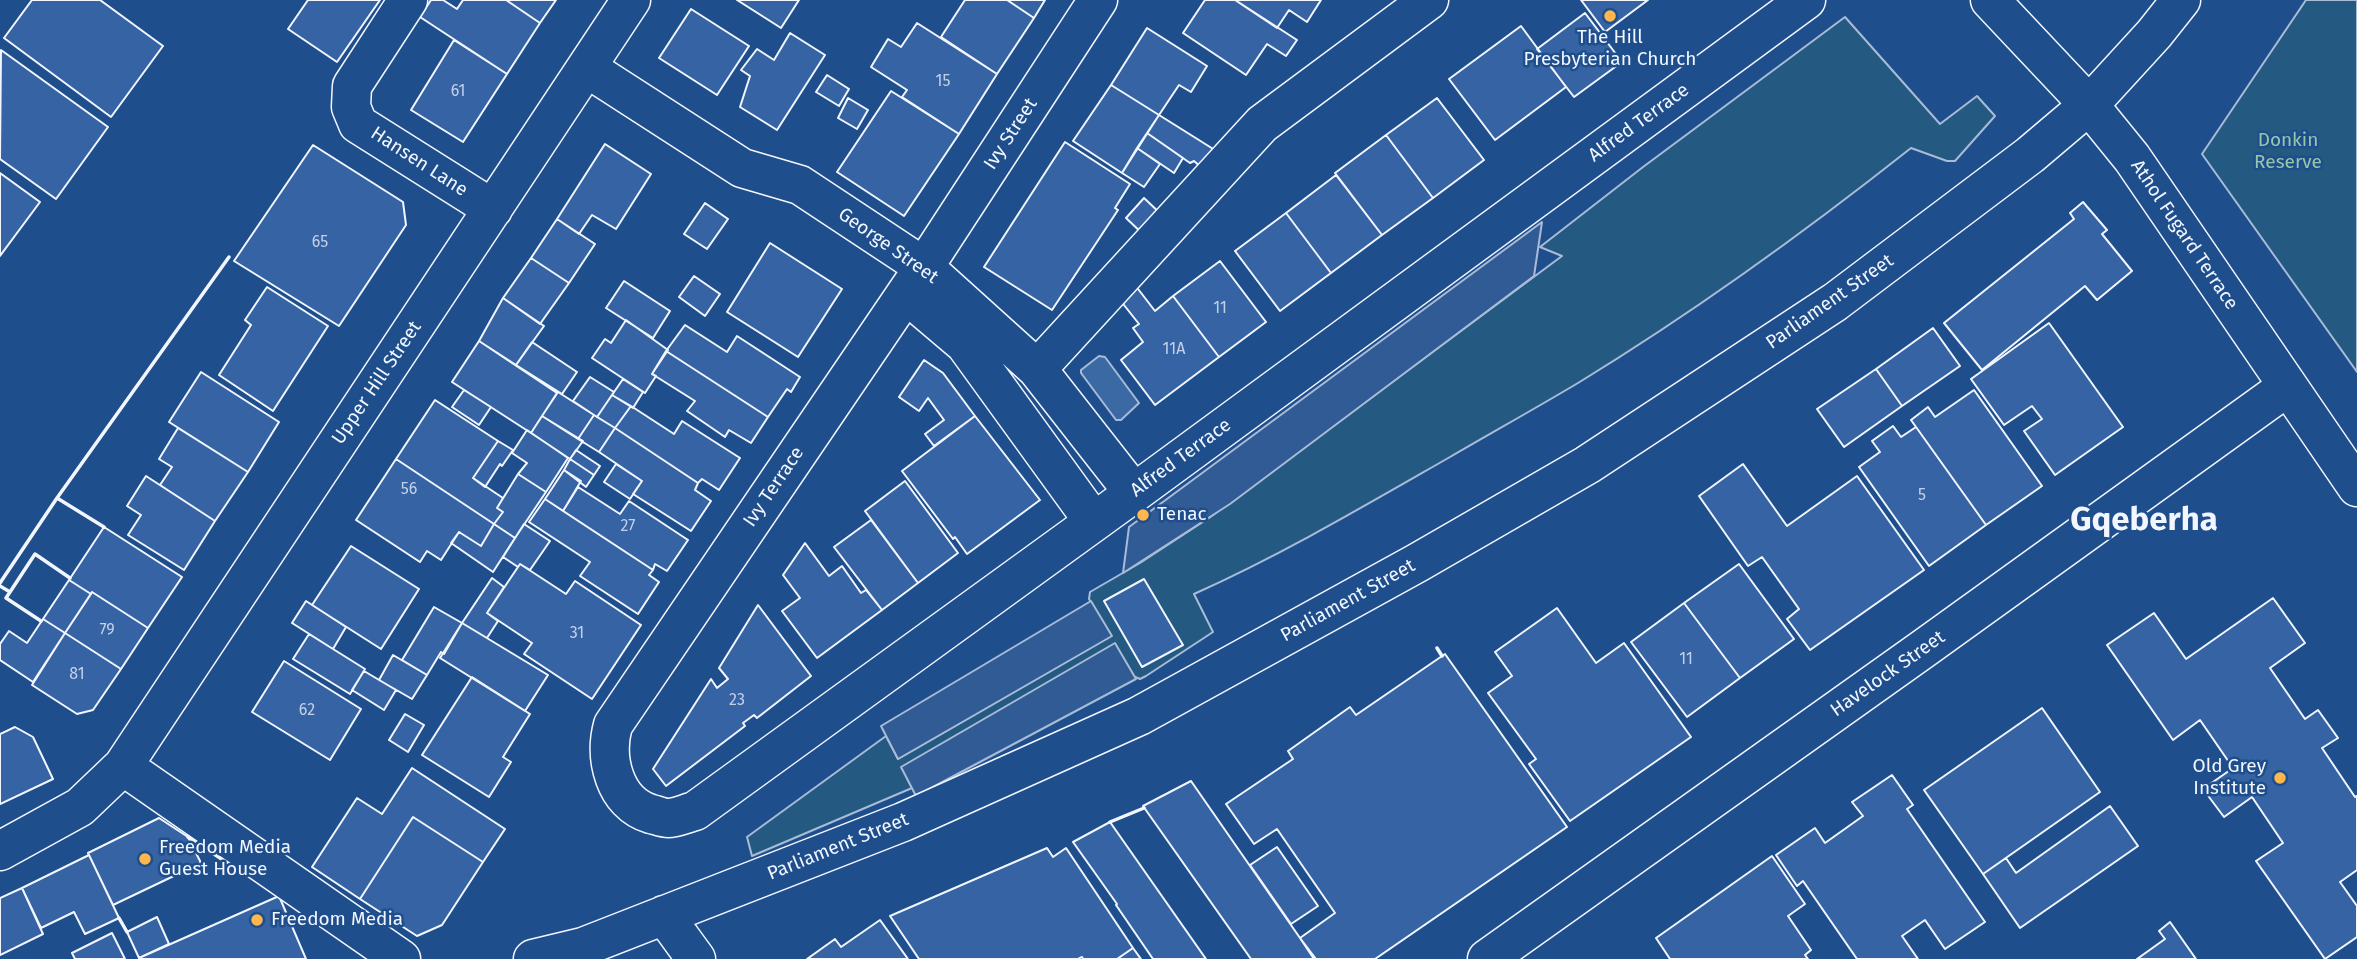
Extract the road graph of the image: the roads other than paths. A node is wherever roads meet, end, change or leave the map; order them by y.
1 (408, 0) edge
2 (631, 0) edge
3 (1098, 0) edge
4 (1429, 0) edge
5 (1806, 0) edge
6 (1990, 0) edge
7 (2181, 0) edge
8 (587, 68) junction
9 (2089, 105) junction
10 (493, 209) junction
11 (915, 281) junction
12 (1037, 369) junction
13 (2287, 387) junction
14 (2357, 487) edge
15 (1134, 493) junction
16 (1094, 522) junction
17 (624, 708) joint
18 (122, 766) junction
19 (0, 851) edge
20 (664, 915) junction
21 (573, 953) edge
22 (401, 959) edge
23 (533, 959) edge
24 (696, 959) edge
25 (1487, 959) edge

1 - 10 street, Hansen Lane
2 - 8 street, Upper Hill Street
3 - 11 street, Ivy Street
4 - 12 street
5 - 15 street, Alfred Terrace
6 - 9 street, Athol Fugard Terrace
7 - 9 street, Parliament Street
8 - 10 street, Upper Hill Street
8 - 11 street, George Street
9 - 13 street, Athol Fugard Terrace
9 - 20 street, Parliament Street
10 - 18 street, Upper Hill Street
11 - 12 street, George Street
11 - 16 street, George Street
11 - 17 street, Ivy Terrace
12 - 15 street, George Street
13 - 14 street, Athol Fugard Terrace
13 - 25 street, Havelock Street
15 - 16 street, Alfred Terrace
16 - 17 street, Alfred Terrace
18 - 19 street, Upper Hill Street
18 - 22 street
20 - 21 street, Parliament Street
20 - 24 street
21 - 23 street, Parliament Street

